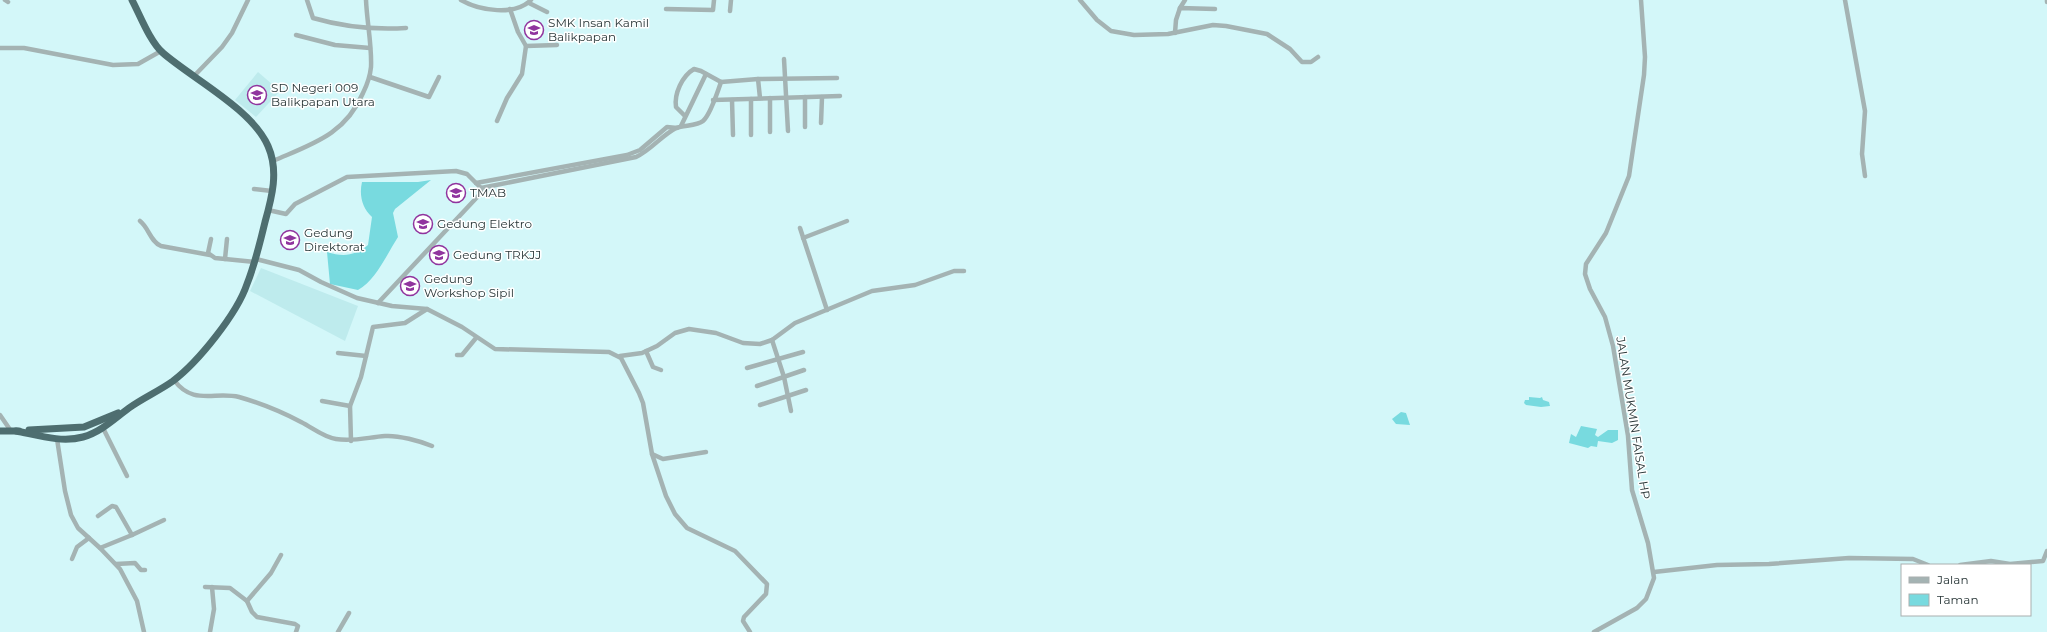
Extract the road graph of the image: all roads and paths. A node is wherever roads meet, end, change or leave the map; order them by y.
1 (132, 0) edge
2 (248, 0) edge
3 (307, 0) edge
4 (366, 0) edge
5 (461, 0) edge
6 (714, 0) edge
7 (731, 0) edge
8 (1080, 0) edge
9 (1185, 0) edge
10 (1641, 0) edge
11 (1845, 0) edge
12 (530, 1) edge
13 (1180, 8) junction
14 (510, 9) junction
15 (666, 9) dead end
16 (1215, 9) dead end
17 (730, 11) dead end
18 (547, 12) dead end
19 (369, 28) junction
20 (406, 28) dead end
21 (1175, 33) junction
22 (296, 34) dead end
23 (557, 45) dead end
24 (526, 46) junction
25 (0, 48) edge
26 (370, 48) junction
27 (161, 51) junction
28 (1318, 57) dead end
29 (784, 59) dead end
30 (706, 74) junction
31 (195, 75) junction
32 (439, 77) dead end
33 (370, 78) junction
34 (837, 78) dead end
35 (758, 79) junction
36 (785, 79) junction
37 (721, 82) junction
38 (822, 96) junction
39 (840, 96) dead end
40 (786, 97) junction
41 (805, 97) junction
42 (760, 98) junction
43 (770, 98) junction
44 (751, 99) junction
45 (713, 100) junction
46 (732, 100) junction
47 (685, 116) junction
48 (497, 121) dead end
49 (821, 123) dead end
50 (679, 127) junction
51 (806, 127) dead end
52 (788, 131) dead end
53 (770, 132) dead end
54 (733, 135) dead end
55 (751, 135) dead end
56 (273, 160) junction
57 (1865, 176) dead end
58 (476, 183) junction
59 (481, 188) junction
60 (254, 189) dead end
61 (272, 191) junction
62 (268, 210) junction
63 (140, 221) dead end
64 (847, 221) dead end
65 (800, 228) dead end
66 (803, 238) junction
67 (227, 239) dead end
68 (211, 240) dead end
69 (210, 255) junction
70 (225, 259) junction
71 (255, 260) junction
72 (964, 271) dead end
73 (378, 303) junction
74 (427, 309) junction
75 (827, 310) junction
76 (476, 338) junction
77 (772, 340) junction
78 (646, 351) junction
79 (338, 352) dead end
80 (803, 352) dead end
81 (457, 355) dead end
82 (366, 356) junction
83 (620, 356) junction
84 (778, 360) junction
85 (747, 368) dead end
86 (661, 370) dead end
87 (804, 370) dead end
88 (784, 377) junction
89 (174, 380) junction
90 (757, 386) dead end
91 (806, 390) dead end
92 (788, 395) junction
93 (322, 401) dead end
94 (760, 405) dead end
95 (350, 406) junction
96 (129, 408) junction
97 (791, 411) dead end
98 (0, 415) edge
99 (103, 428) junction
100 (0, 431) edge
101 (14, 431) junction
102 (57, 439) junction
103 (351, 441) junction
104 (432, 446) dead end
105 (706, 452) dead end
106 (652, 454) junction
107 (127, 476) dead end
108 (98, 516) dead end
109 (164, 520) dead end
110 (132, 536) junction
111 (89, 538) junction
112 (100, 548) junction
113 (2047, 551) edge
114 (280, 555) dead end
115 (72, 559) dead end
116 (116, 564) junction
117 (1926, 564) edge
118 (1968, 564) edge
119 (2010, 564) edge
120 (2010, 564) edge
121 (145, 570) dead end
122 (1654, 572) junction
123 (212, 587) junction
124 (205, 588) dead end
125 (247, 601) junction
126 (350, 614) dead end
127 (144, 632) edge
128 (210, 632) edge
129 (296, 632) edge
130 (338, 632) edge
131 (750, 632) edge
132 (1594, 632) edge

1 - 27 highway
2 - 31 street
3 - 19 street
4 - 19 street
5 - 14 street
6 - 15 street
7 - 17 street
8 - 21 street
9 - 13 street
10 - 122 street, JALAN MUKMIN FAISAL HP
11 - 57 street
12 - 14 street
12 - 18 street
13 - 16 street
13 - 21 street
14 - 24 street
19 - 20 street
19 - 26 street
21 - 28 street
22 - 26 street
23 - 24 street
24 - 48 street
25 - 27 street
26 - 33 street
27 - 31 highway
29 - 36 street
30 - 37 street
30 - 47 street
30 - 47 street
31 - 56 highway
32 - 33 street
33 - 56 street
34 - 36 street
35 - 36 street
35 - 37 street
35 - 42 street
36 - 40 street
37 - 45 street
38 - 39 street
38 - 41 street
38 - 49 street
40 - 41 street
40 - 43 street
40 - 52 street
41 - 51 street
42 - 43 street
42 - 44 street
43 - 53 street
44 - 46 street
44 - 55 street
45 - 46 street
45 - 50 street
46 - 54 street
47 - 50 street
50 - 58 street
50 - 59 street
56 - 61 highway
58 - 59 street
58 - 62 street
59 - 73 street
60 - 61 street
61 - 62 highway
62 - 71 highway
63 - 69 street
64 - 66 street
65 - 66 street
66 - 75 street
67 - 70 street
68 - 69 street
69 - 70 street
70 - 71 street
71 - 73 street
71 - 89 highway
72 - 75 street
73 - 74 street
74 - 76 street
74 - 82 street
75 - 77 street
76 - 81 street
76 - 83 street
77 - 78 street
77 - 84 street
78 - 83 street
78 - 86 street
79 - 82 street
80 - 84 street
82 - 95 street
83 - 106 street
84 - 85 street
84 - 88 street
87 - 88 street
88 - 90 street
88 - 92 street
89 - 96 highway
89 - 103 street
91 - 92 street
92 - 94 street
92 - 97 street
93 - 95 street
95 - 103 street
96 - 99 highway
96 - 101 highway
98 - 101 street
99 - 102 highway
99 - 107 street
100 - 101 highway
101 - 102 highway
102 - 111 street
103 - 104 street
105 - 106 street
106 - 131 street
108 - 110 street
109 - 110 street
110 - 112 street
111 - 112 street
111 - 115 street
112 - 116 street
113 - 119 street
114 - 125 street
116 - 121 street
116 - 127 street
117 - 122 street
118 - 120 street
122 - 132 street, JALAN MUKMIN FAISAL HP
123 - 124 street
123 - 125 street
123 - 128 street
125 - 129 street
126 - 130 street

